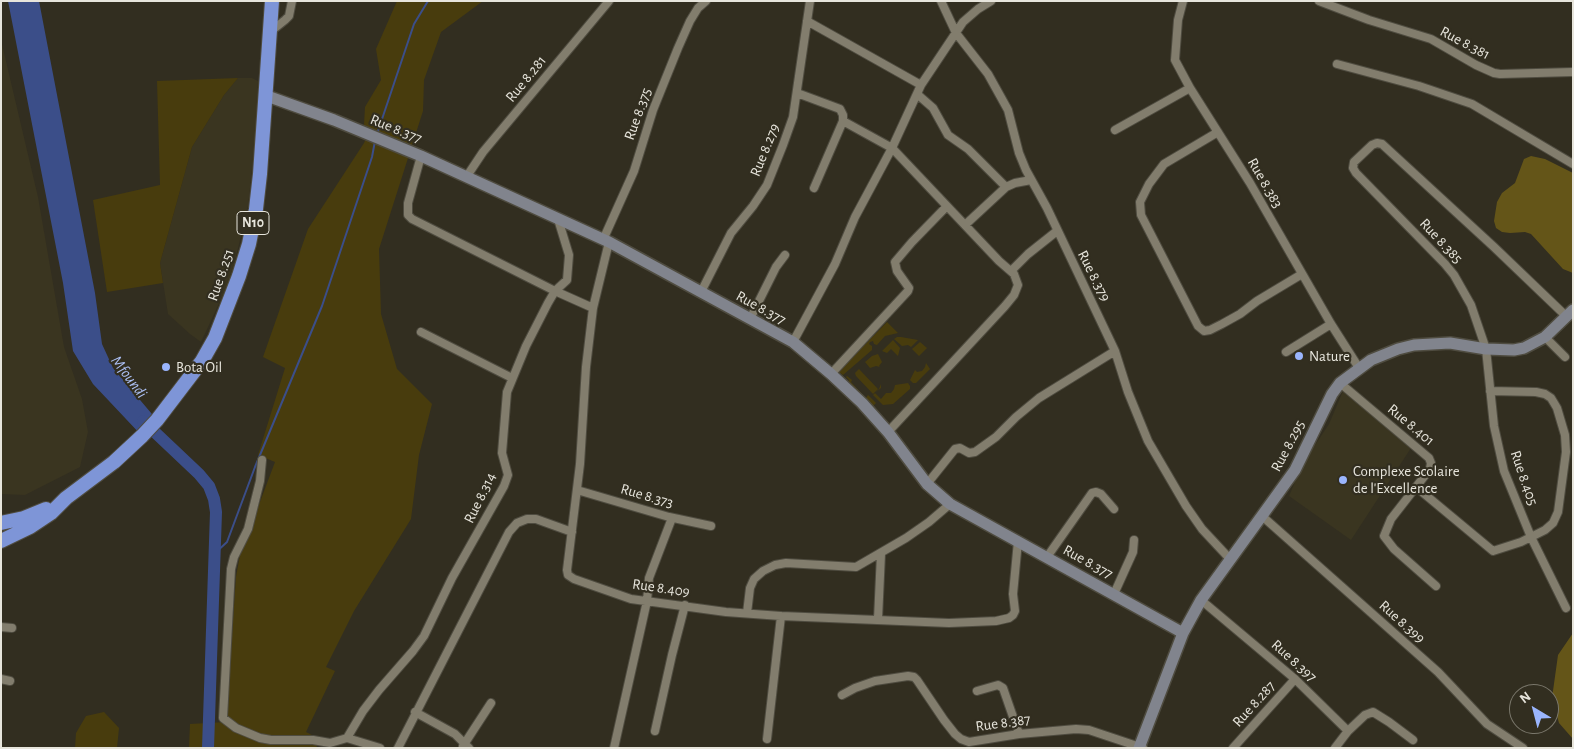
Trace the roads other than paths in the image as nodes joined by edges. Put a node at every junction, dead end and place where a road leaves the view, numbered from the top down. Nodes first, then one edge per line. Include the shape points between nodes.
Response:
1 (272, 1) edge
2 (292, 1) edge
3 (609, 1) edge
4 (706, 1) edge
5 (810, 1) edge
6 (941, 1) edge
7 (991, 1) edge
8 (1183, 1) edge
9 (1319, 1) edge
10 (807, 21) junction
11 (270, 32) junction
12 (956, 33) junction
13 (1337, 64) dead end
14 (1573, 72) edge
15 (921, 85) junction
16 (1190, 88) junction
17 (797, 93) junction
18 (917, 94) junction
19 (267, 96) junction
20 (843, 121) junction
21 (1115, 130) dead end
22 (1218, 132) junction
23 (892, 148) junction
24 (421, 156) junction
25 (1573, 164) edge
26 (467, 176) junction
27 (1031, 180) junction
28 (1006, 187) junction
29 (814, 188) dead end
30 (947, 206) junction
31 (558, 220) junction
32 (965, 225) junction
33 (1057, 231) junction
34 (606, 241) junction
35 (785, 256) dead end
36 (1011, 271) junction
37 (1302, 274) junction
38 (554, 291) junction
39 (701, 292) junction
40 (593, 308) junction
41 (1570, 313) edge
42 (750, 319) junction
43 (1331, 324) junction
44 (421, 332) dead end
45 (1545, 337) junction
46 (793, 342) junction
47 (1486, 349) junction
48 (1115, 351) junction
49 (1286, 352) dead end
50 (1564, 357) dead end
51 (1359, 368) junction
52 (831, 374) junction
53 (512, 378) junction
54 (1340, 383) junction
55 (1490, 391) junction
56 (888, 432) junction
57 (262, 460) dead end
58 (927, 484) junction
59 (1416, 487) junction
60 (577, 490) junction
61 (66, 498) junction
62 (950, 504) junction
63 (1114, 509) dead end
64 (1262, 516) junction
65 (672, 518) junction
66 (1, 523) edge
67 (711, 526) dead end
68 (572, 532) junction
69 (1531, 537) junction
70 (1134, 540) dead end
71 (1018, 541) junction
72 (1, 542) edge
73 (882, 554) junction
74 (1047, 557) junction
75 (1230, 560) junction
76 (1436, 586) dead end
77 (1114, 594) junction
78 (1201, 600) junction
79 (647, 602) junction
80 (685, 605) junction
81 (1566, 608) dead end
82 (747, 613) junction
83 (781, 616) junction
84 (878, 619) junction
85 (1, 627) edge
86 (12, 628) dead end
87 (1183, 633) junction
88 (1, 679) edge
89 (1295, 679) junction
90 (10, 681) dead end
91 (977, 691) dead end
92 (842, 695) dead end
93 (491, 703) dead end
94 (415, 712) junction
95 (655, 731) dead end
96 (1348, 731) junction
97 (1019, 734) junction
98 (347, 738) junction
99 (767, 739) dead end
100 (1413, 740) dead end
101 (465, 746) edge
102 (1140, 747) edge
103 (380, 748) edge
104 (398, 748) edge
105 (614, 748) edge
106 (1233, 748) edge
107 (1335, 748) edge
108 (1523, 748) edge

1 - 11 highway, Rue 8.251 / N10
2 - 11 street via 289,16
3 - 26 street, Rue 8.281 via 483,152
4 - 34 street, Rue 8.375 via 690,21 678,48
5 - 10 street, Rue 8.279
6 - 12 street, Rue 8.379
7 - 12 street via 970,16
8 - 16 street, Rue 8.383 via 1175,60
9 - 14 street, Rue 8.381 via 1431,39 1494,73
10 - 15 street
10 - 17 street, Rue 8.279
11 - 19 highway, Rue 8.251 / N10
12 - 15 street
12 - 27 street, Rue 8.379 via 988,74 1008,110 1019,153
13 - 25 street via 1472,104
15 - 18 street
16 - 21 street
16 - 22 street, Rue 8.383
17 - 20 street via 840,109
17 - 39 street, Rue 8.279 via 793,117 767,185 731,233
18 - 23 street
18 - 28 street via 933,108 948,135 968,149
19 - 24 street, Rue 8.377
19 - 61 highway, Rue 8.251 / N10 via 256,209 249,244 221,323 202,361 157,420 114,462
20 - 23 street
20 - 29 street
22 - 37 street, Rue 8.383
22 - 37 street via 1164,164 1140,202 1141,215 1198,326 1204,331 1222,324
23 - 30 street
23 - 46 street
24 - 26 street, Rue 8.377
24 - 38 street via 408,203 408,215
26 - 31 street, Rue 8.377
27 - 28 street
27 - 33 street, Rue 8.379
28 - 32 street
30 - 32 street
30 - 52 street via 896,262 895,267 908,291
31 - 34 street, Rue 8.377
31 - 38 street, Rue 8.314 via 569,255 567,280
32 - 36 street
33 - 36 street
33 - 48 street, Rue 8.379
34 - 39 street, Rue 8.377
34 - 40 street, Rue 8.409
35 - 42 street via 776,266
36 - 56 street via 1018,285 1014,295
37 - 43 street, Rue 8.383
38 - 40 street
38 - 53 street, Rue 8.314
39 - 42 street, Rue 8.377
40 - 60 street, Rue 8.409
41 - 45 street, Rue 8.295
41 - 47 street, Rue 8.385 via 1382,144 1372,145 1354,162 1353,168 1454,275 1471,305
42 - 46 street, Rue 8.377
43 - 49 street
43 - 51 street, Rue 8.383
44 - 53 street
45 - 47 street, Rue 8.295 via 1524,348
45 - 50 street
46 - 52 street, Rue 8.377
47 - 51 street, Rue 8.295 via 1450,343 1414,345 1385,354
47 - 55 street, Rue 8.405
48 - 58 street via 1039,398 975,452 955,449
48 - 75 street, Rue 8.379 via 1148,441 1186,506
51 - 54 street, Rue 8.295
52 - 56 street, Rue 8.377
53 - 98 street, Rue 8.314 via 504,419 502,453 508,475 504,486 452,578 424,636 363,711
54 - 59 street, Rue 8.401 via 1429,458 1432,463 1430,469
54 - 64 street, Rue 8.295 via 1298,465
55 - 69 street, Rue 8.405 via 1504,471
55 - 69 street via 1545,394 1551,398 1562,422 1566,452 1558,512 1553,523
56 - 58 street, Rue 8.377
57 - 98 street via 248,529 231,569 223,718 236,728 270,740 330,743
58 - 62 street, Rue 8.377
59 - 69 street via 1493,551
59 - 76 street, Rue 8.401 via 1390,519 1384,536
60 - 65 street, Rue 8.373
60 - 68 street, Rue 8.409
61 - 66 highway, Rue 8.251 / N10 via 24,518
61 - 72 highway, Rue 8.251 / N10 via 30,527
62 - 71 street, Rue 8.377
62 - 73 street via 930,522
63 - 74 street via 1101,494 1092,493
64 - 75 street, Rue 8.295
64 - 108 street, Rue 8.399 via 1438,672 1487,724
65 - 67 street, Rue 8.373
65 - 79 street via 649,578
68 - 79 street, Rue 8.409 via 568,575 624,597
68 - 94 street via 536,519 517,523 509,532
69 - 81 street, Rue 8.405
70 - 77 street via 1133,552
71 - 74 street, Rue 8.377
71 - 84 street, Rue 8.409 via 1013,594 1015,611 1009,618 948,622
73 - 82 street via 856,567 775,565 754,579
73 - 84 street
74 - 77 street, Rue 8.377
75 - 78 street, Rue 8.295
77 - 87 street, Rue 8.377
78 - 87 street, Rue 8.295
78 - 89 street, Rue 8.397
79 - 80 street, Rue 8.409
79 - 105 street
80 - 82 street, Rue 8.409
80 - 95 street
82 - 83 street, Rue 8.409
83 - 84 street, Rue 8.409
83 - 99 street
85 - 86 street
87 - 102 street, Rue 8.295
88 - 90 street
89 - 96 street, Rue 8.397
89 - 106 street, Rue 8.287
91 - 97 street via 998,685 1003,688
92 - 97 street, Rue 8.387 via 875,681 914,677 961,739 969,742
93 - 101 street
94 - 101 street via 455,734
94 - 104 street
96 - 100 street via 1373,712
96 - 107 street
97 - 102 street, Rue 8.387 via 1088,730
98 - 103 street

